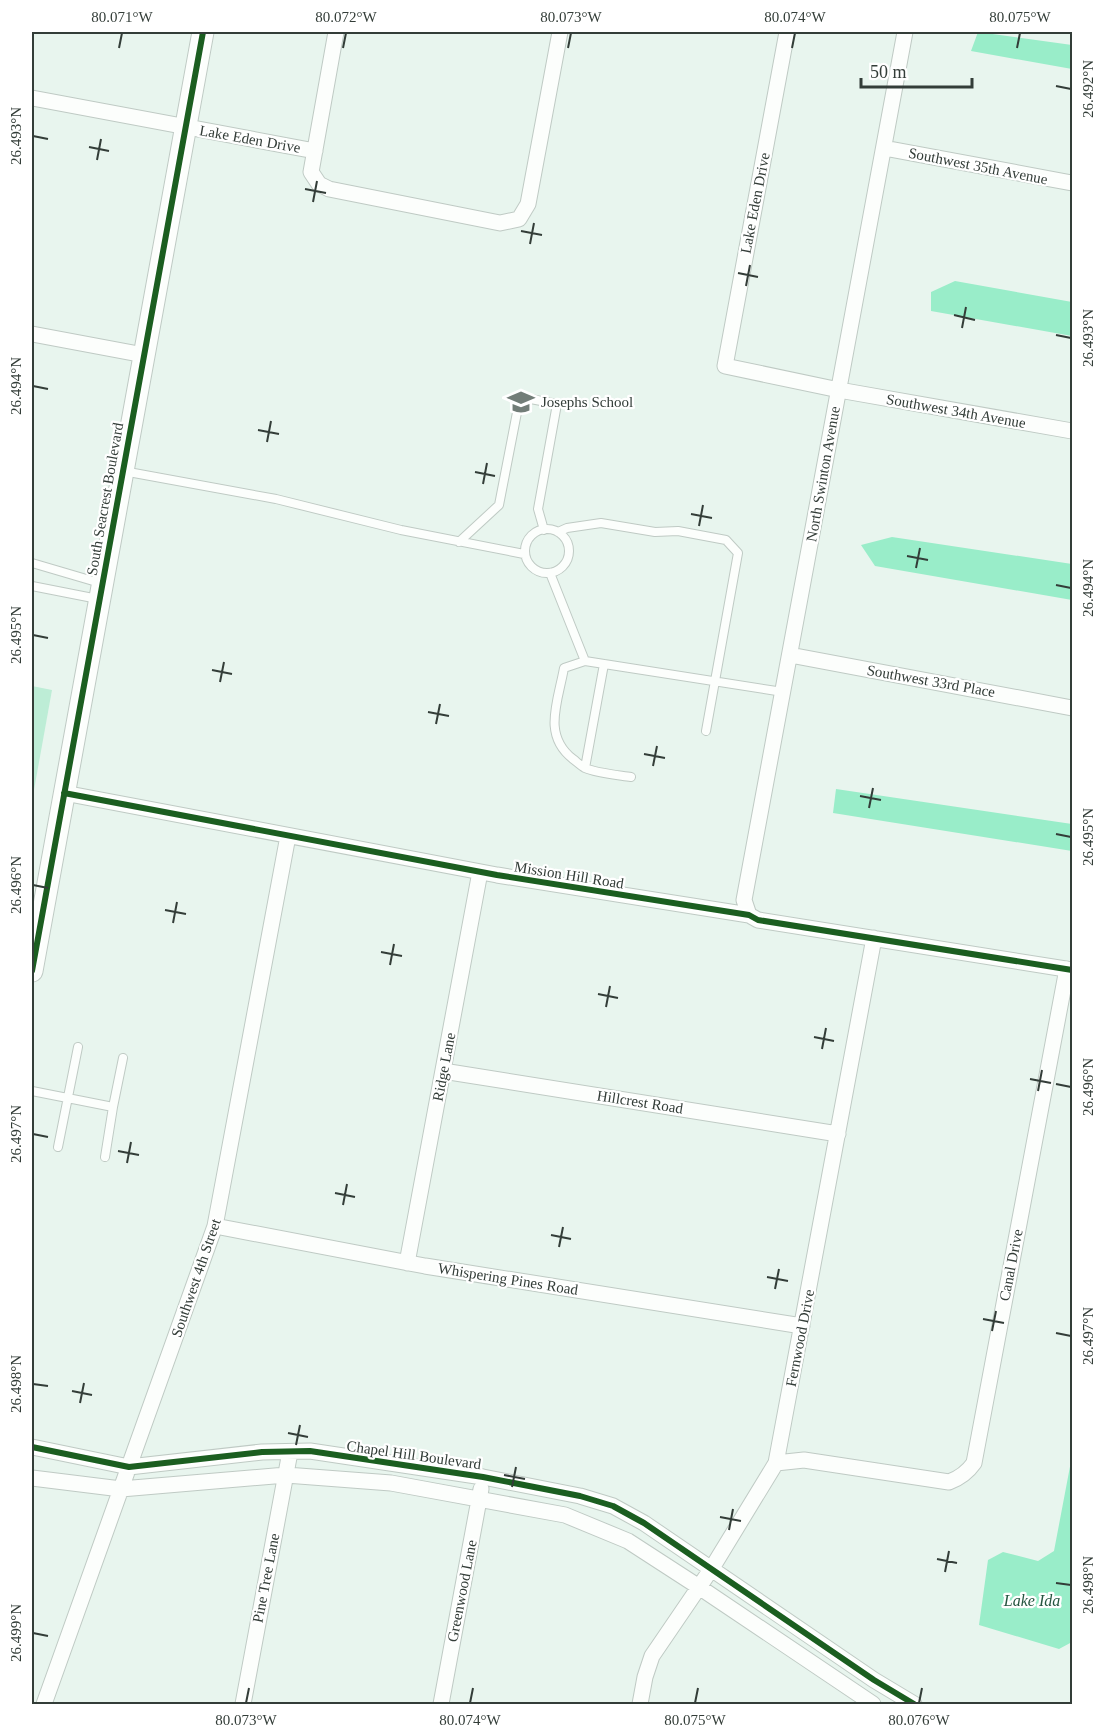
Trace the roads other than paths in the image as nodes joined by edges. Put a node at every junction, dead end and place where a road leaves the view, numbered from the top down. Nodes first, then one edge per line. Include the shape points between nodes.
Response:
1 (203, 32) edge
2 (336, 32) edge
3 (560, 32) edge
4 (787, 32) edge
5 (905, 32) edge
6 (32, 98) edge
7 (185, 127) junction
8 (884, 148) junction
9 (315, 151) junction
10 (1072, 183) edge
11 (32, 334) edge
12 (144, 355) junction
13 (839, 390) junction
14 (1072, 431) edge
15 (122, 471) junction
16 (544, 530) junction
17 (558, 532) junction
18 (459, 542) junction
19 (524, 554) junction
20 (32, 563) edge
21 (550, 573) junction
22 (32, 586) edge
23 (101, 591) junction
24 (790, 655) junction
25 (585, 661) junction
26 (604, 664) junction
27 (715, 682) junction
28 (783, 692) junction
29 (1072, 708) edge
30 (706, 731) dead end
31 (585, 768) junction
32 (631, 777) dead end
33 (64, 793) junction
34 (288, 836) junction
35 (480, 872) junction
36 (749, 915) junction
37 (874, 938) junction
38 (1070, 969) edge
39 (32, 971) edge
40 (78, 1047) dead end
41 (123, 1058) dead end
42 (443, 1071) junction
43 (32, 1091) edge
44 (67, 1098) junction
45 (113, 1107) junction
46 (838, 1134) junction
47 (58, 1147) dead end
48 (105, 1157) dead end
49 (215, 1226) junction
50 (407, 1263) junction
51 (802, 1326) junction
52 (32, 1447) edge
53 (290, 1452) junction
54 (776, 1463) junction
55 (129, 1467) junction
56 (286, 1475) junction
57 (483, 1477) junction
58 (32, 1478) edge
59 (121, 1489) junction
60 (479, 1499) junction
61 (712, 1568) junction
62 (699, 1587) junction
63 (874, 1680) junction
64 (852, 1700) edge
65 (45, 1704) edge
66 (243, 1704) edge
67 (441, 1704) edge
68 (640, 1704) edge
69 (873, 1704) edge
70 (914, 1704) edge

1 - 7 street, South Seacrest Boulevard
2 - 9 street, Lake Eden Drive
3 - 9 street, Lake Eden Drive via 528,204 519,219 500,223 329,189 319,184 311,172
4 - 13 street, Lake Eden Drive via 725,366
5 - 8 street, North Swinton Avenue
6 - 7 street, Lake Eden Drive
7 - 9 street, Lake Eden Drive
7 - 12 street, South Seacrest Boulevard
8 - 10 street, Southwest 35th Avenue
8 - 13 street, North Swinton Avenue
11 - 12 street
12 - 15 street, South Seacrest Boulevard
13 - 14 street, Southwest 34th Avenue
13 - 24 street, North Swinton Avenue
15 - 18 lane via 276,500
15 - 23 street, South Seacrest Boulevard
16 - 17 lane
16 - 18 lane via 538,509 557,404 520,397 499,505
16 - 19 lane via 532,536
17 - 21 lane via 567,542 569,555 563,567
17 - 27 lane via 601,523 726,540 738,553
18 - 19 lane
19 - 21 lane via 537,571
20 - 23 lane
21 - 25 lane
22 - 23 lane
23 - 33 street, South Seacrest Boulevard
24 - 28 street, North Swinton Avenue
24 - 29 street, Southwest 33rd Place
25 - 26 lane
25 - 31 lane via 564,668 554,724 559,745
26 - 27 lane
26 - 31 lane
27 - 28 lane
27 - 30 lane
28 - 36 street, North Swinton Avenue via 744,900
31 - 32 lane
33 - 34 street, Mission Hill Road
33 - 39 street, South Seacrest Boulevard
34 - 35 street, Mission Hill Road
34 - 49 street, Southwest 4th Street
35 - 36 street, Mission Hill Road
35 - 42 street, Ridge Lane
36 - 37 street, Mission Hill Road via 758,920
37 - 38 street, Mission Hill Road
37 - 46 street, Fernwood Drive
38 - 54 street, Canal Drive via 974,1463 959,1478 938,1482 804,1460
40 - 44 lane
41 - 45 lane
42 - 46 street, Hillcrest Road
42 - 50 street, Ridge Lane
43 - 44 lane
44 - 45 lane
44 - 47 lane
45 - 48 lane
46 - 51 street, Fernwood Drive
49 - 50 street, Whispering Pines Road
49 - 55 street, Southwest 4th Street
50 - 51 street, Whispering Pines Road
51 - 54 street, Fernwood Drive
52 - 55 street, Chapel Hill Boulevard
53 - 55 street, Chapel Hill Boulevard
53 - 56 street, Pine Tree Lane
53 - 57 street, Chapel Hill Boulevard
54 - 61 street, Fernwood Drive
55 - 59 street, Southwest 4th Street
56 - 59 street, Chapel Hill Boulevard
56 - 60 street, Chapel Hill Boulevard via 391,1483
56 - 66 street, Pine Tree Lane
57 - 60 street, Greenwood Lane
57 - 61 street, Chapel Hill Boulevard via 613,1506
58 - 59 street, Chapel Hill Boulevard
59 - 65 street, Southwest 4th Street
60 - 62 street, Chapel Hill Boulevard via 566,1515 628,1541
60 - 67 street, Greenwood Lane
61 - 62 street, Fernwood Drive
61 - 63 street, Chapel Hill Boulevard
62 - 64 street, Chapel Hill Boulevard
62 - 68 street, Fernwood Drive via 652,1656
63 - 64 street
63 - 70 street, Chapel Hill Boulevard
64 - 69 street, Chapel Hill Boulevard

